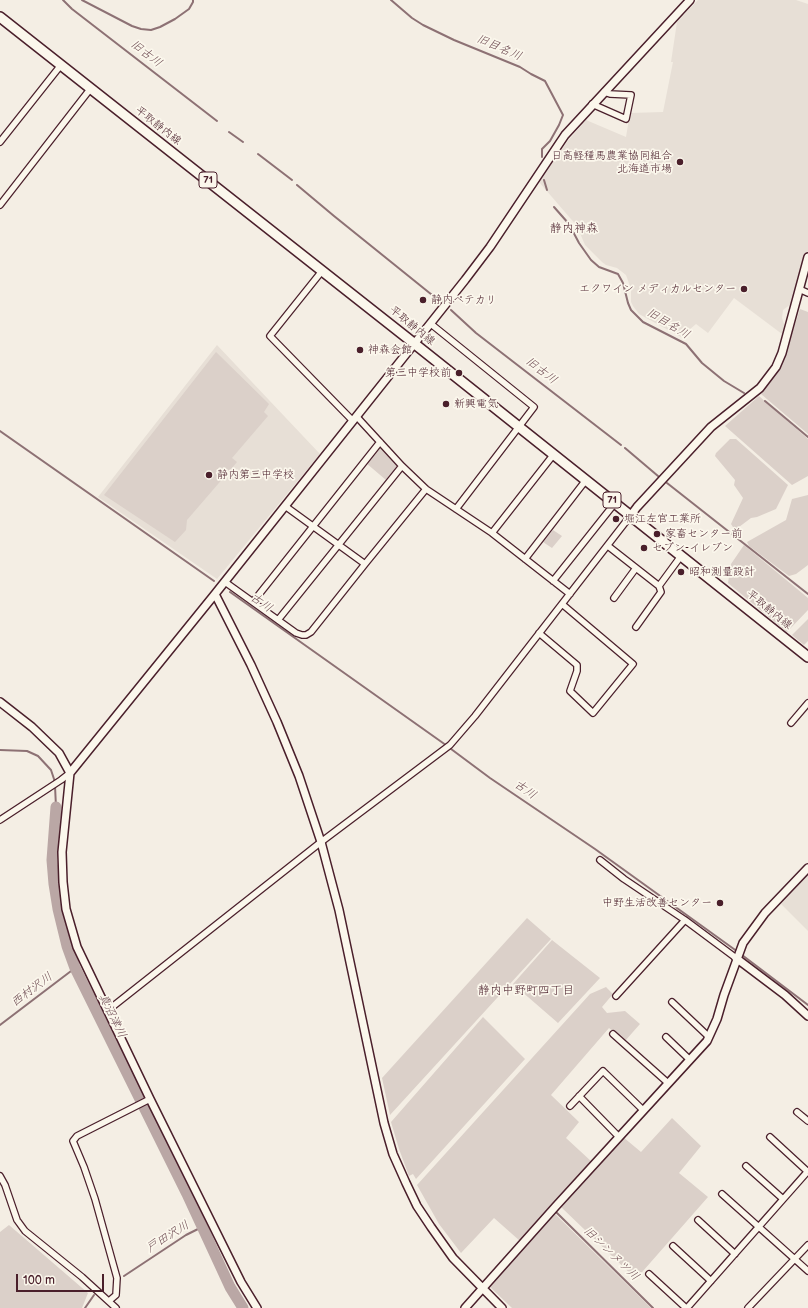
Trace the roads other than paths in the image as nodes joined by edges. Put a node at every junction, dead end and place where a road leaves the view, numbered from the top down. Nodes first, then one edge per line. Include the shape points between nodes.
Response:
1 (690, 0) edge
2 (0, 18) edge
3 (61, 65) junction
4 (91, 88) junction
5 (604, 92) junction
6 (592, 104) junction
7 (0, 142) edge
8 (0, 204) edge
9 (808, 257) edge
10 (322, 270) junction
11 (799, 289) junction
12 (808, 293) edge
13 (431, 324) junction
14 (415, 344) junction
15 (355, 419) junction
16 (519, 427) junction
17 (380, 442) junction
18 (554, 454) junction
19 (402, 466) junction
20 (586, 480) junction
21 (426, 489) junction
22 (615, 503) junction
23 (286, 506) junction
24 (456, 509) junction
25 (631, 515) junction
26 (313, 526) junction
27 (492, 533) junction
28 (339, 545) junction
29 (608, 546) junction
30 (681, 556) junction
31 (525, 559) junction
32 (365, 564) junction
33 (636, 568) junction
34 (553, 581) junction
35 (225, 582) junction
36 (659, 586) junction
37 (215, 594) junction
38 (570, 594) junction
39 (614, 598) dead end
40 (253, 602) junction
41 (562, 604) junction
42 (278, 620) junction
43 (636, 626) dead end
44 (538, 633) junction
45 (808, 657) edge
46 (0, 702) edge
47 (808, 703) edge
48 (791, 723) dead end
49 (70, 773) junction
50 (0, 820) edge
51 (321, 842) junction
52 (600, 860) dead end
53 (808, 868) edge
54 (685, 920) junction
55 (736, 958) junction
56 (616, 996) dead end
57 (672, 1002) dead end
58 (107, 1011) junction
59 (808, 1016) edge
60 (613, 1034) dead end
61 (666, 1037) dead end
62 (709, 1037) junction
63 (689, 1059) junction
64 (668, 1083) junction
65 (579, 1096) junction
66 (148, 1100) junction
67 (570, 1106) dead end
68 (643, 1110) junction
69 (797, 1112) dead end
70 (808, 1121) edge
71 (619, 1137) junction
72 (770, 1137) dead end
73 (746, 1166) dead end
74 (808, 1171) edge
75 (0, 1176) edge
76 (722, 1194) dead end
77 (783, 1199) junction
78 (698, 1220) dead end
79 (759, 1228) junction
80 (808, 1245) edge
81 (673, 1246) dead end
82 (735, 1254) junction
83 (795, 1259) junction
84 (808, 1271) edge
85 (649, 1274) dead end
86 (712, 1281) junction
87 (482, 1288) junction
88 (109, 1301) junction
89 (116, 1308) edge
90 (257, 1308) edge
91 (465, 1308) edge
92 (502, 1308) edge
93 (687, 1308) edge
94 (748, 1308) edge

1 - 5 street
2 - 3 main road, 平取静内線 / 71
3 - 4 main road, 平取静内線 / 71
3 - 7 street
4 - 8 street
4 - 10 main road, 平取静内線 / 71
5 - 6 street
5 - 6 street via 631,95 626,119
6 - 13 street via 564,135 490,247
9 - 11 street
10 - 14 main road, 平取静内線 / 71
10 - 15 street via 270,336
11 - 12 street
11 - 25 street via 782,353 768,379 711,427
13 - 14 street
13 - 16 street via 534,407
14 - 15 street
14 - 16 main road, 平取静内線 / 71
15 - 17 street
15 - 23 street
16 - 18 main road, 平取静内線 / 71
16 - 24 street
17 - 19 street
17 - 26 street
18 - 20 main road, 平取静内線 / 71
18 - 27 street
19 - 21 street
19 - 28 street
20 - 22 main road, 平取静内線 / 71
20 - 31 street
21 - 24 street
21 - 32 street
22 - 25 main road, 平取静内線 / 71
22 - 34 street
23 - 26 street
23 - 35 street
24 - 27 street
25 - 29 street
25 - 30 main road, 平取静内線 / 71
26 - 28 street
26 - 40 street
27 - 31 street
28 - 32 street
28 - 42 street
29 - 33 street
29 - 38 street
30 - 36 street
30 - 45 main road, 平取静内線 / 71
31 - 34 street
32 - 42 street via 311,632 306,635 296,633
33 - 36 street
33 - 39 street
34 - 38 street
35 - 37 street
35 - 40 street
36 - 43 street via 660,592
37 - 49 street
37 - 51 street via 277,722 299,776
38 - 41 street
40 - 42 street
41 - 44 street
41 - 44 street via 634,664 593,713 570,690 577,665
44 - 51 street via 448,747
46 - 49 street via 32,727 59,753
47 - 48 street
49 - 50 street
49 - 58 street via 62,852 66,909 77,947
51 - 58 street
51 - 87 street via 339,910 384,1123 393,1154 408,1189 430,1227 453,1258
52 - 54 street
53 - 55 street via 765,913 749,934
54 - 55 street
54 - 56 street
55 - 59 street via 786,995
55 - 62 street
57 - 62 street
58 - 66 street
60 - 64 street
61 - 63 street
62 - 63 street
63 - 64 street
64 - 68 street
65 - 67 street
65 - 68 street via 602,1071
65 - 71 street
66 - 88 street via 77,1136 73,1141 95,1199 117,1278 116,1295
66 - 90 street via 241,1282
68 - 71 street
69 - 70 street
71 - 87 street
72 - 74 street
73 - 77 street
74 - 77 street
75 - 88 street via 17,1220 25,1231
76 - 79 street
77 - 79 street
78 - 82 street
79 - 82 street
79 - 83 street
80 - 83 street
81 - 86 street
82 - 86 street
83 - 84 street
83 - 94 street
85 - 93 street
86 - 93 street
87 - 91 street
87 - 92 street
88 - 89 street

